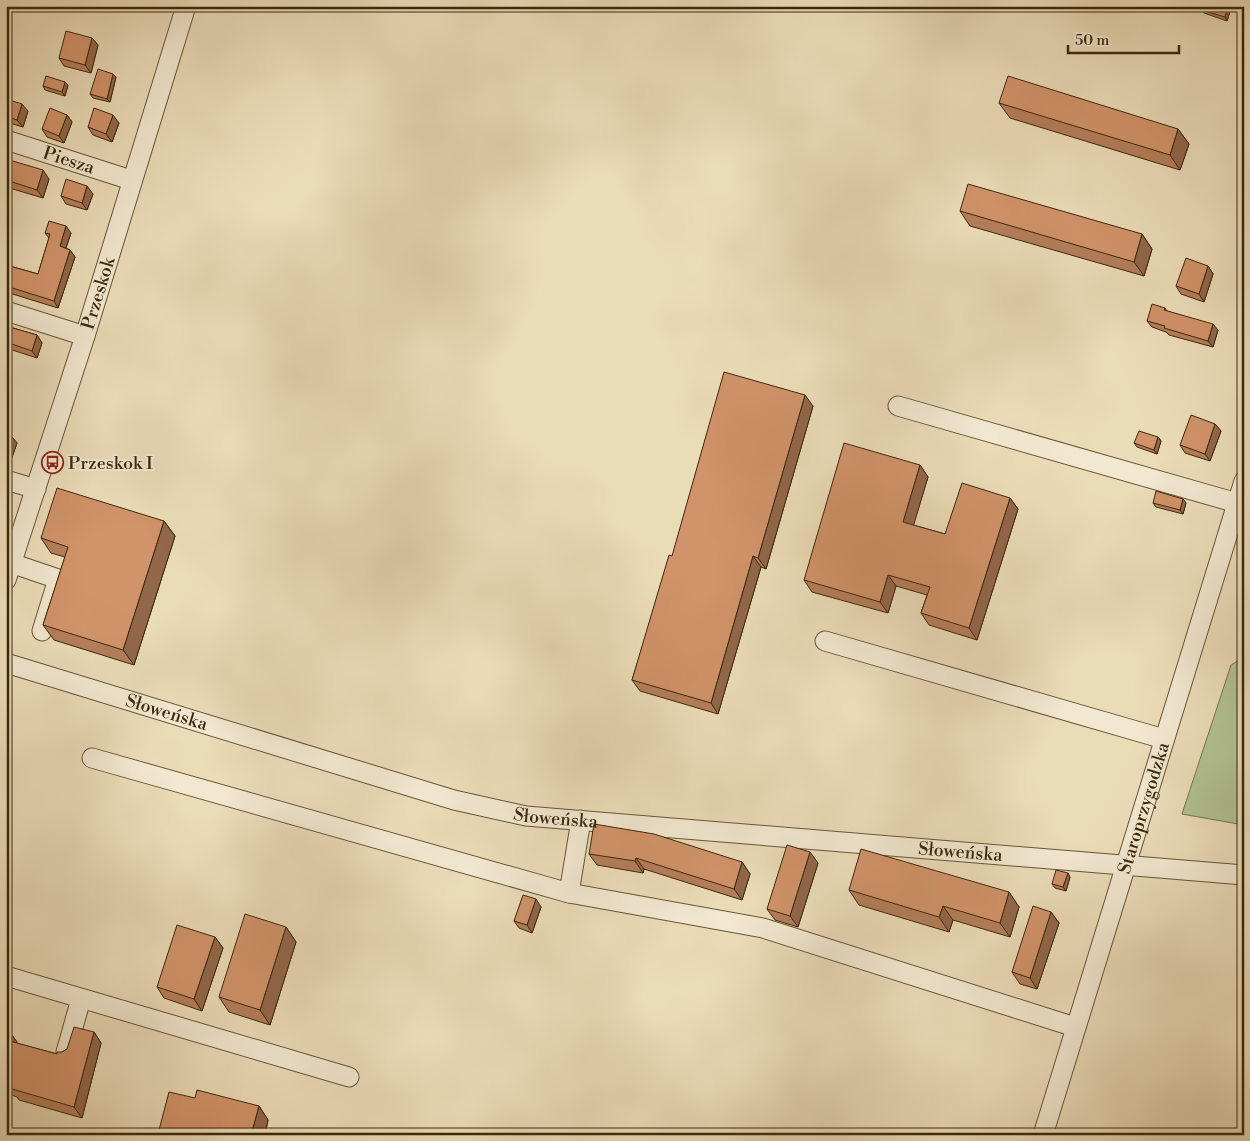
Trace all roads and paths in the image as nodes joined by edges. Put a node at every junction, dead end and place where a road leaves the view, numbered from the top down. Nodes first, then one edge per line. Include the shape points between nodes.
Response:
1 (186, 6) edge
2 (6, 140) edge
3 (131, 180) junction
4 (6, 311) edge
5 (85, 336) junction
6 (898, 406) dead end
7 (6, 480) edge
8 (1244, 481) edge
9 (36, 489) junction
10 (1237, 503) junction
11 (9, 571) edge
12 (42, 632) edge
13 (825, 641) dead end
14 (6, 663) edge
15 (1164, 739) junction
16 (92, 758) dead end
17 (581, 820) junction
18 (1126, 864) junction
19 (1244, 875) edge
20 (569, 893) junction
21 (6, 976) edge
22 (81, 999) junction
23 (1075, 1028) junction
24 (66, 1052) edge
25 (349, 1077) dead end
26 (1042, 1135) edge

1 - 3 street, Przeskok
2 - 3 street, Piesza
3 - 5 street, Przeskok
4 - 5 street
5 - 9 street, Przeskok
6 - 10 street
7 - 9 street
8 - 10 street, Staroprzygodzka
9 - 11 street, Przeskok
10 - 15 street, Staroprzygodzka
11 - 12 street via 58,579
13 - 15 street
14 - 17 street, Słoweńska via 454,800 526,816
15 - 18 street, Staroprzygodzka
16 - 20 street
17 - 18 street, Słoweńska
17 - 20 street
18 - 19 street, Słoweńska
18 - 23 street, Staroprzygodzka
20 - 23 street via 763,928
21 - 22 street
22 - 24 street
22 - 25 street
23 - 26 street, Staroprzygodzka

